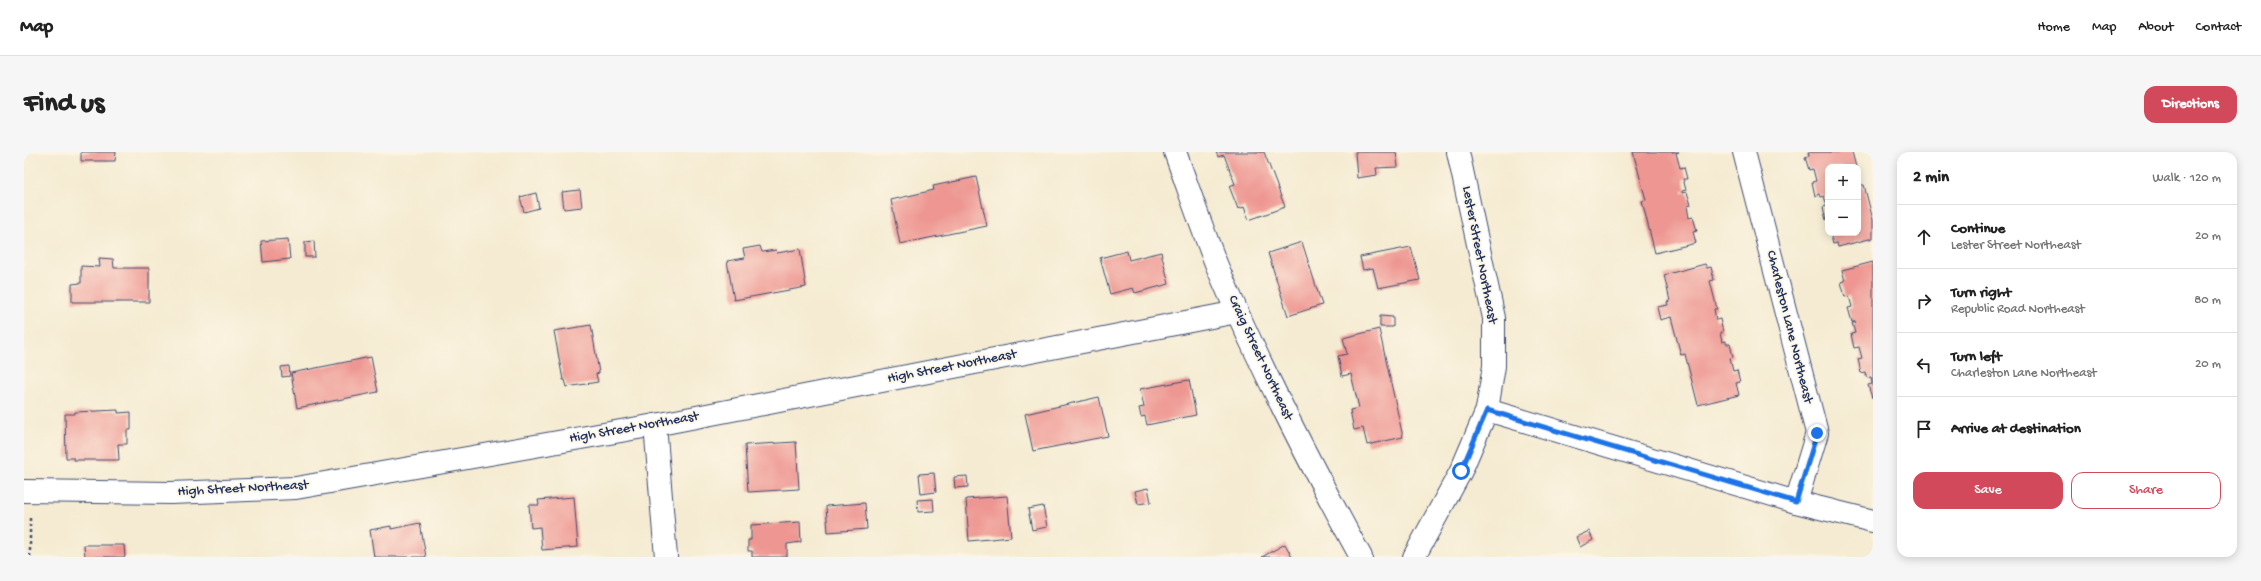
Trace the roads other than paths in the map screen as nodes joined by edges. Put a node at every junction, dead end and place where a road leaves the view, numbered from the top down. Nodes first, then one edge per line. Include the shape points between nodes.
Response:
1 (1175, 152) edge
2 (1458, 152) edge
3 (1744, 152) edge
4 (1237, 312) junction
5 (1487, 410) junction
6 (655, 425) junction
7 (24, 491) edge
8 (1796, 502) junction
9 (1873, 521) edge
10 (666, 557) edge
11 (1361, 557) edge
12 (1414, 557) edge

1 - 4 street, Craig Street Northeast via 1216,264
2 - 5 street, Lester Street Northeast via 1494,318 1494,366
3 - 8 street, Charleston Lane Northeast via 1817,433
4 - 6 street, High Street Northeast
4 - 11 street, Craig Street Northeast via 1319,480
5 - 8 street
5 - 12 street, Lester Street Northeast via 1461,471
6 - 7 street, High Street Northeast via 296,488 171,493
6 - 10 street
8 - 9 street

